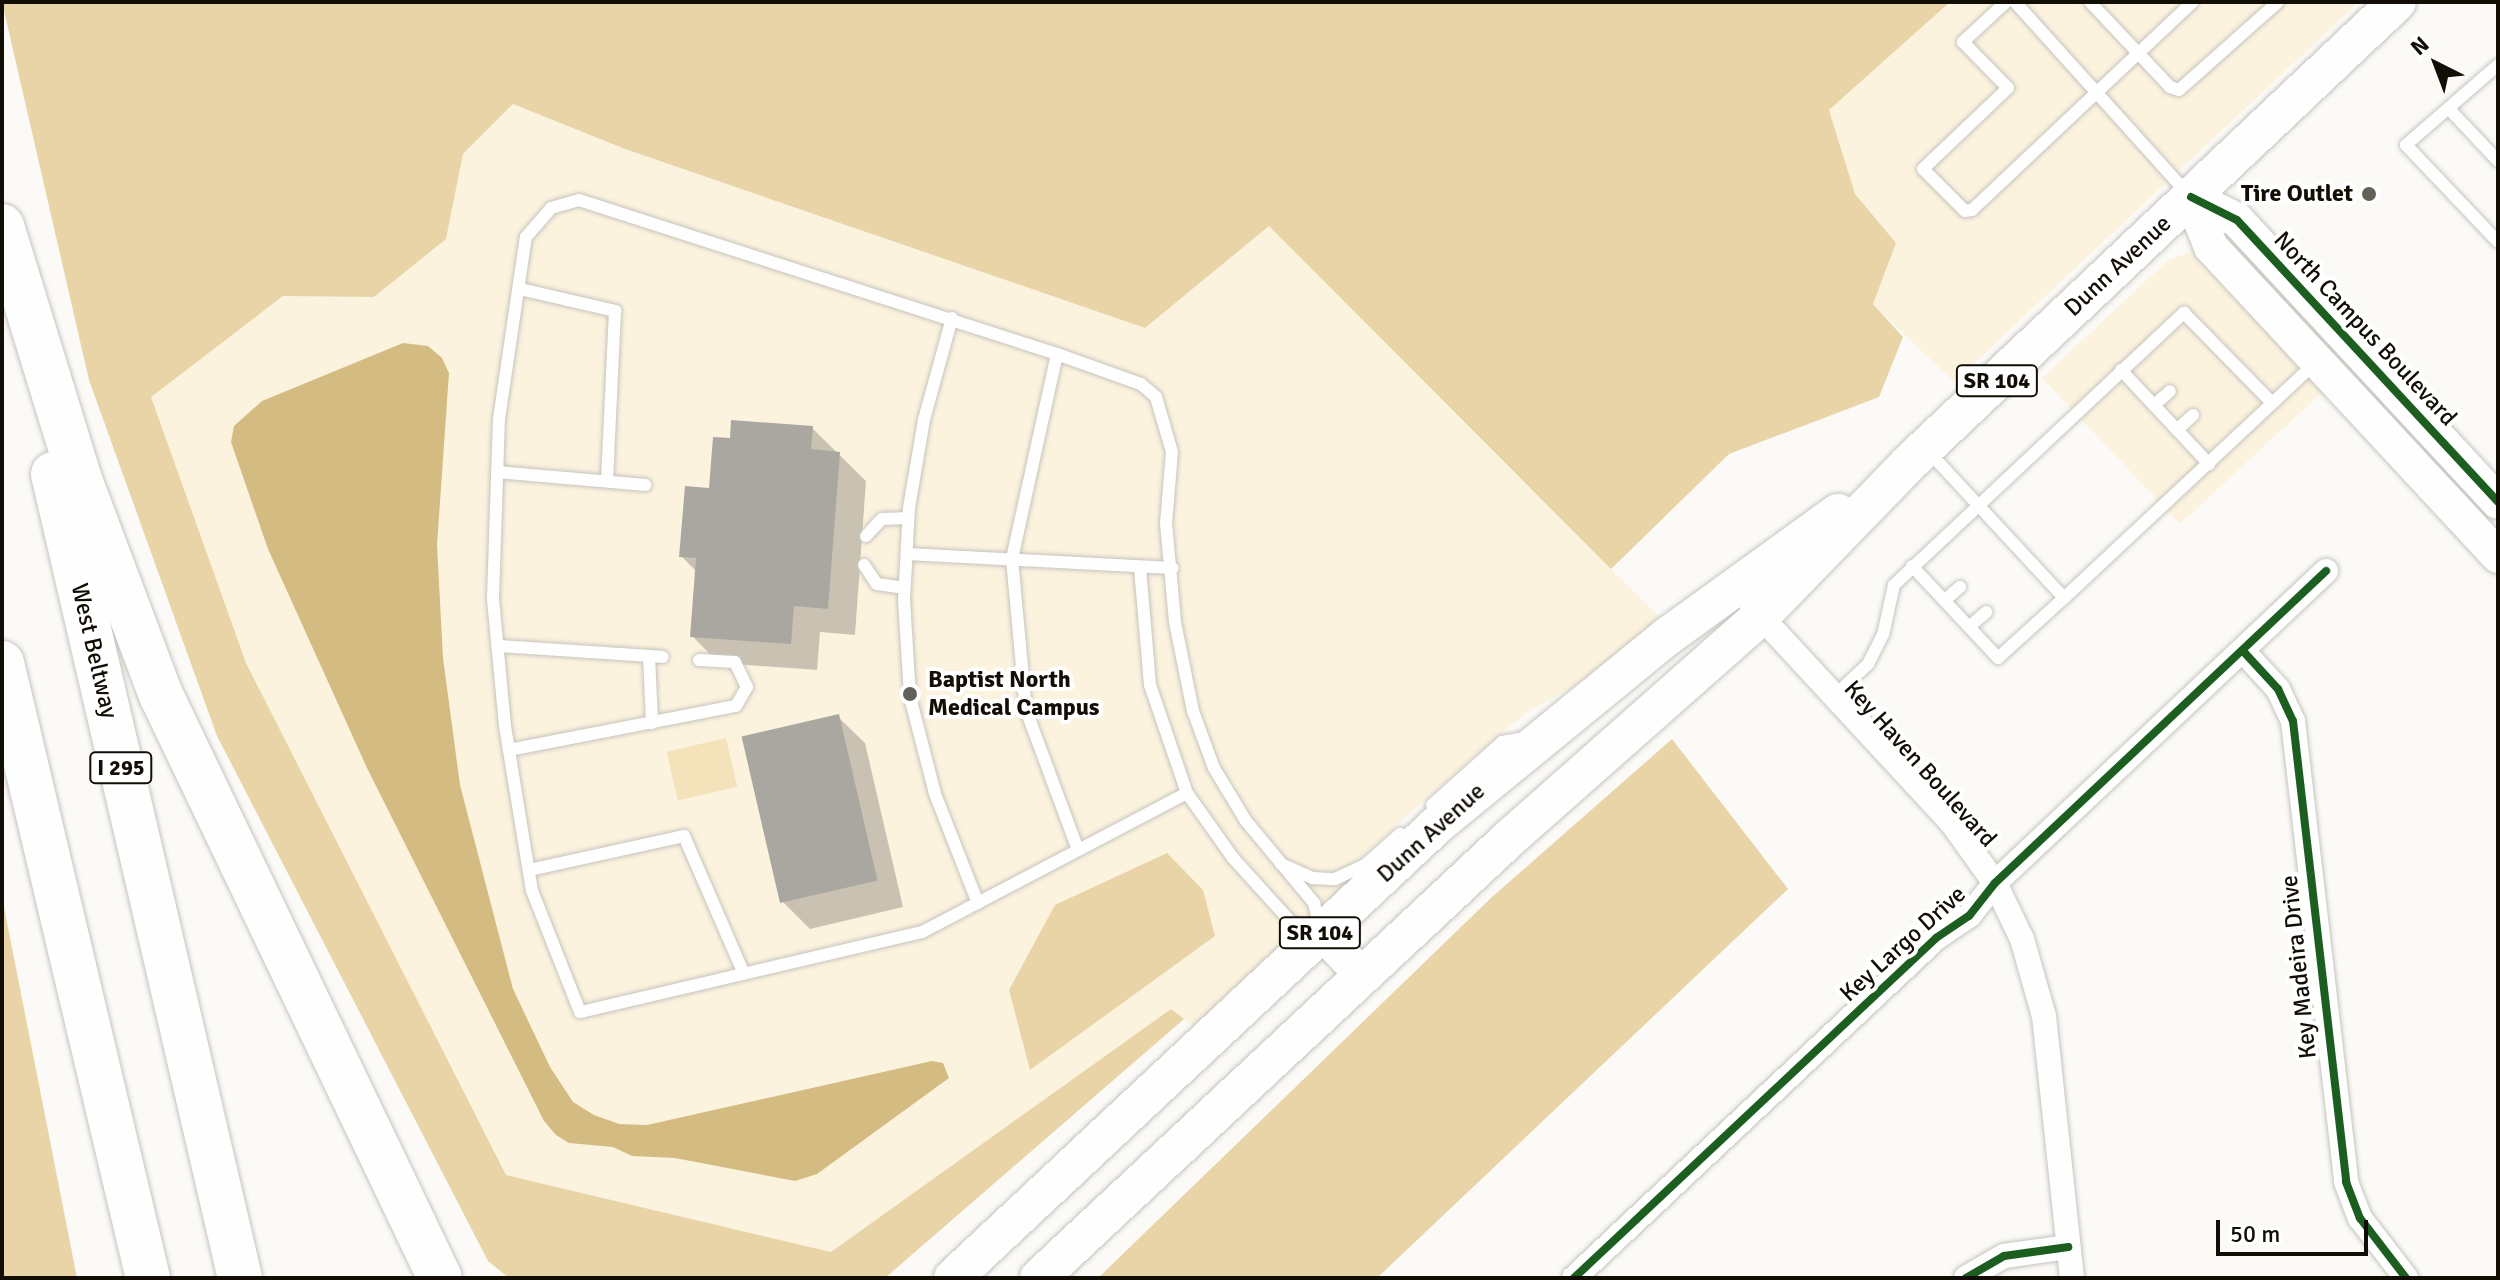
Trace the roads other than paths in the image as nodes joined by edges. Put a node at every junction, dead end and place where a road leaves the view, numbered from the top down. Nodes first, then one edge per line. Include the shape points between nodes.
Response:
1 (2006, 2) edge
2 (2015, 2) edge
3 (2090, 2) edge
4 (2193, 2) edge
5 (2278, 2) edge
6 (2397, 2) edge
7 (2139, 53) junction
8 (2498, 65) edge
9 (2097, 91) junction
10 (2450, 110) junction
11 (2498, 161) edge
12 (2191, 197) junction
13 (2, 226) edge
14 (2498, 242) edge
15 (2, 257) edge
16 (520, 289) junction
17 (952, 318) junction
18 (1057, 354) junction
19 (2317, 362) junction
20 (2121, 370) junction
21 (2241, 372) junction
22 (2230, 382) dead end
23 (2170, 391) dead end
24 (2272, 403) junction
25 (2154, 405) junction
26 (2193, 415) dead end
27 (2177, 430) junction
28 (1918, 456) junction
29 (2209, 464) junction
30 (497, 472) junction
31 (607, 481) junction
32 (645, 485) dead end
33 (2498, 502) edge
34 (1978, 505) junction
35 (908, 518) junction
36 (866, 536) dead end
37 (2011, 541) junction
38 (1999, 551) dead end
39 (907, 554) junction
40 (2498, 556) edge
41 (1012, 559) junction
42 (864, 565) dead end
43 (1912, 566) junction
44 (2034, 566) junction
45 (1140, 568) junction
46 (1173, 568) junction
47 (2326, 571) dead end
48 (2023, 578) dead end
49 (1735, 584) junction
50 (1960, 587) dead end
51 (904, 588) junction
52 (2064, 598) junction
53 (1945, 600) junction
54 (1986, 612) dead end
55 (1760, 617) junction
56 (1969, 627) junction
57 (498, 646) junction
58 (2243, 651) junction
59 (649, 656) junction
60 (663, 657) dead end
61 (699, 660) dead end
62 (2, 663) edge
63 (1834, 696) junction
64 (652, 723) junction
65 (1544, 734) junction
66 (509, 750) junction
67 (1187, 793) junction
68 (1421, 815) dead end
69 (1410, 825) dead end
70 (1078, 850) junction
71 (1277, 862) junction
72 (529, 870) junction
73 (1995, 883) junction
74 (978, 903) junction
75 (1321, 932) junction
76 (744, 974) junction
77 (1362, 975) junction
78 (415, 1219) junction
79 (2068, 1247) junction
80 (148, 1278) edge
81 (240, 1278) edge
82 (440, 1278) edge
83 (455, 1278) edge
84 (953, 1278) edge
85 (1039, 1278) edge
86 (1574, 1278) edge
87 (1966, 1278) edge
88 (2072, 1278) edge
89 (2406, 1278) edge

1 - 9 lane via 1963,42 2008,88 1923,169 1959,208 1972,210
2 - 9 lane
3 - 7 lane
4 - 7 lane
5 - 7 lane via 2179,90
6 - 12 main road, Dunn Avenue / SR 104
7 - 9 lane
8 - 10 lane
9 - 12 lane
10 - 11 lane
10 - 14 lane via 2437,115 2406,145
12 - 19 street via 2211,247
12 - 28 main road, Dunn Avenue / SR 104
12 - 33 street, North Campus Boulevard via 2237,220
13 - 78 highway via 79,477 161,695
15 - 81 highway, West Beltway / I 295
16 - 17 lane via 526,237 551,208 579,200
16 - 30 lane via 499,419
16 - 31 lane via 615,311
17 - 18 lane
17 - 35 lane via 924,420
18 - 41 lane
18 - 46 lane via 1141,384 1156,397 1166,418 1172,467 1166,523
19 - 24 lane
19 - 40 street
20 - 21 lane via 2184,313 2212,351
20 - 25 lane
20 - 34 lane
21 - 22 lane
21 - 24 lane
23 - 25 lane
24 - 29 lane
25 - 27 lane
26 - 27 lane
27 - 29 lane
28 - 34 lane
28 - 49 main road, Dunn Avenue / SR 104
28 - 55 main road, Dunn Avenue / SR 104
29 - 52 lane
30 - 31 lane
30 - 57 lane via 493,598
31 - 32 lane
34 - 37 lane
34 - 43 lane
35 - 36 lane via 882,519
35 - 39 lane
37 - 38 lane
37 - 44 lane
39 - 41 lane
39 - 51 lane
41 - 45 lane
41 - 70 lane via 1026,710
42 - 51 lane via 877,584
43 - 53 lane
43 - 63 lane via 1887,599 1883,635 1868,664
44 - 48 lane
44 - 52 lane
45 - 46 lane
45 - 67 lane via 1150,685
46 - 71 lane via 1175,622 1193,711 1214,768
47 - 58 street, Key Largo Drive
49 - 55 street, Key Haven Boulevard
49 - 65 main road, Dunn Avenue / SR 104
50 - 53 lane
51 - 74 lane via 910,697 935,794
52 - 56 lane via 1998,658
53 - 56 lane
54 - 56 lane
55 - 63 street, Key Haven Boulevard
55 - 77 main road, Dunn Avenue / SR 104
57 - 59 lane
57 - 66 lane
58 - 73 street, Key Largo Drive
58 - 89 street, Key Madeira Drive via 2278,689 2293,721 2346,1182 2360,1218
59 - 60 lane
59 - 64 lane
61 - 64 lane via 735,662 747,687 736,706
62 - 80 highway
63 - 73 street, Key Haven Boulevard via 1952,823
64 - 66 lane
65 - 68 lane via 1502,742
65 - 75 main road, Dunn Avenue / SR 104
66 - 72 lane
67 - 70 lane
67 - 75 lane via 1233,858 1292,923
69 - 71 lane via 1365,865 1335,879 1313,878
70 - 74 lane
71 - 75 lane via 1314,903
72 - 76 lane via 684,836
72 - 76 lane via 580,1012
73 - 79 street, Key Haven Boulevard via 2022,939 2044,1016
73 - 86 street, Key Largo Drive via 1969,916 1936,938
74 - 76 lane via 922,932
75 - 77 street
75 - 84 main road, Dunn Avenue / SR 104
77 - 85 main road, Dunn Avenue / SR 104
78 - 82 highway
78 - 83 highway
79 - 87 street via 2004,1256
79 - 88 street, Key Haven Boulevard

